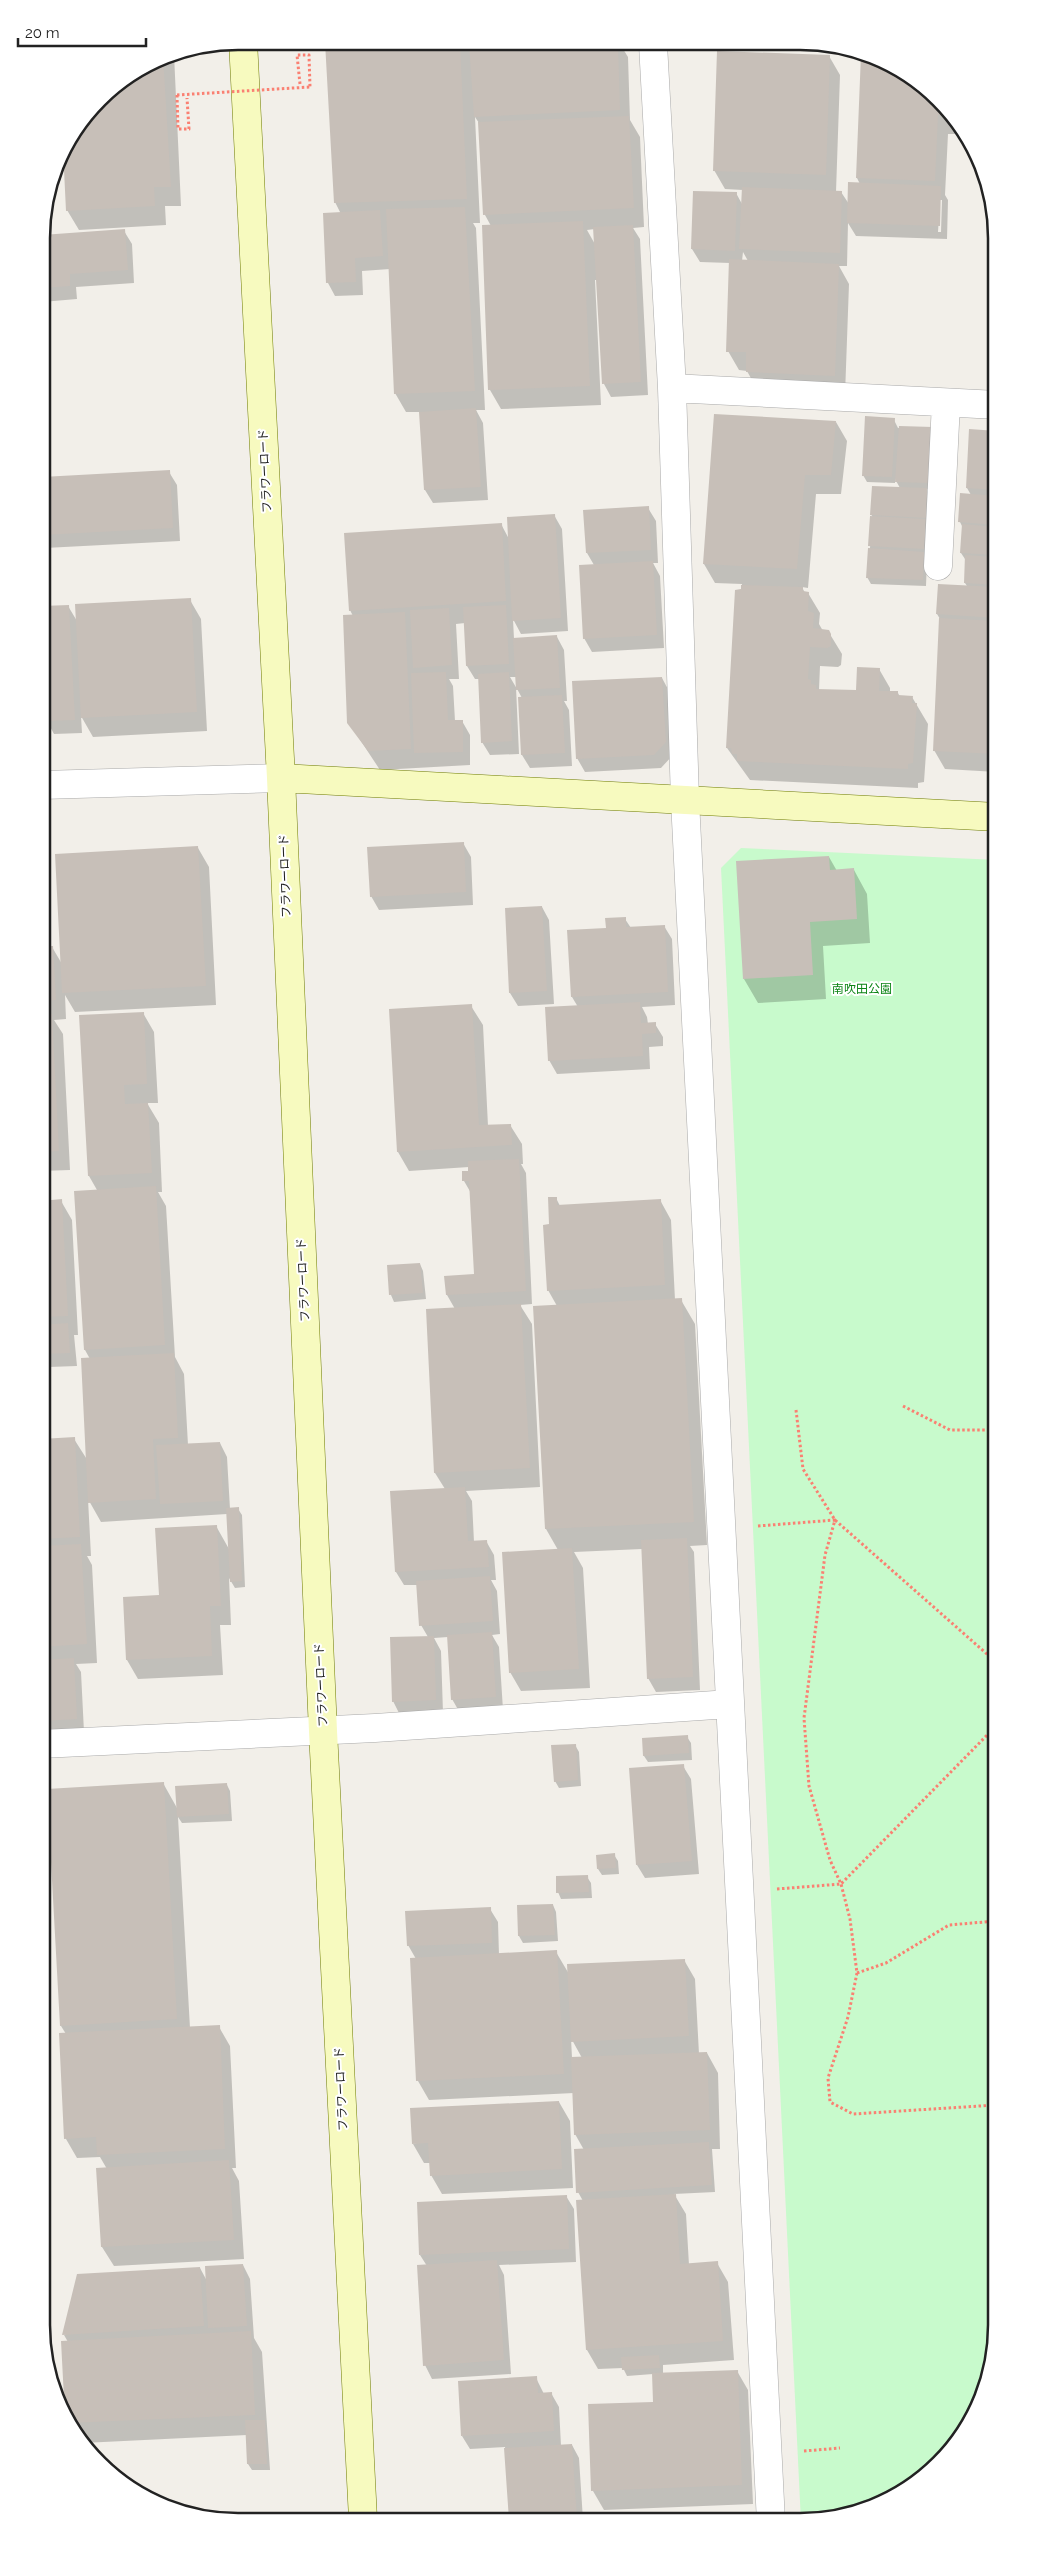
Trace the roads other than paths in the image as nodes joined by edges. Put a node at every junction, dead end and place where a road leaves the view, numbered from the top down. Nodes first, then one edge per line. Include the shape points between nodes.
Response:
1 (243, 50) edge
2 (653, 50) edge
3 (672, 388) junction
4 (946, 403) junction
5 (988, 405) edge
6 (938, 566) dead end
7 (281, 778) junction
8 (50, 785) edge
9 (685, 800) junction
10 (988, 817) edge
11 (730, 1704) junction
12 (323, 1731) junction
13 (50, 1744) edge
14 (364, 2513) edge
15 (771, 2513) edge

1 - 7 street, フラワーロード
2 - 3 street
3 - 4 street
3 - 9 street
4 - 5 street
4 - 6 street
7 - 8 street
7 - 9 street
7 - 12 street, フラワーロード
9 - 10 street
9 - 11 street
11 - 12 street
11 - 15 street
12 - 13 street
12 - 14 street, フラワーロード

